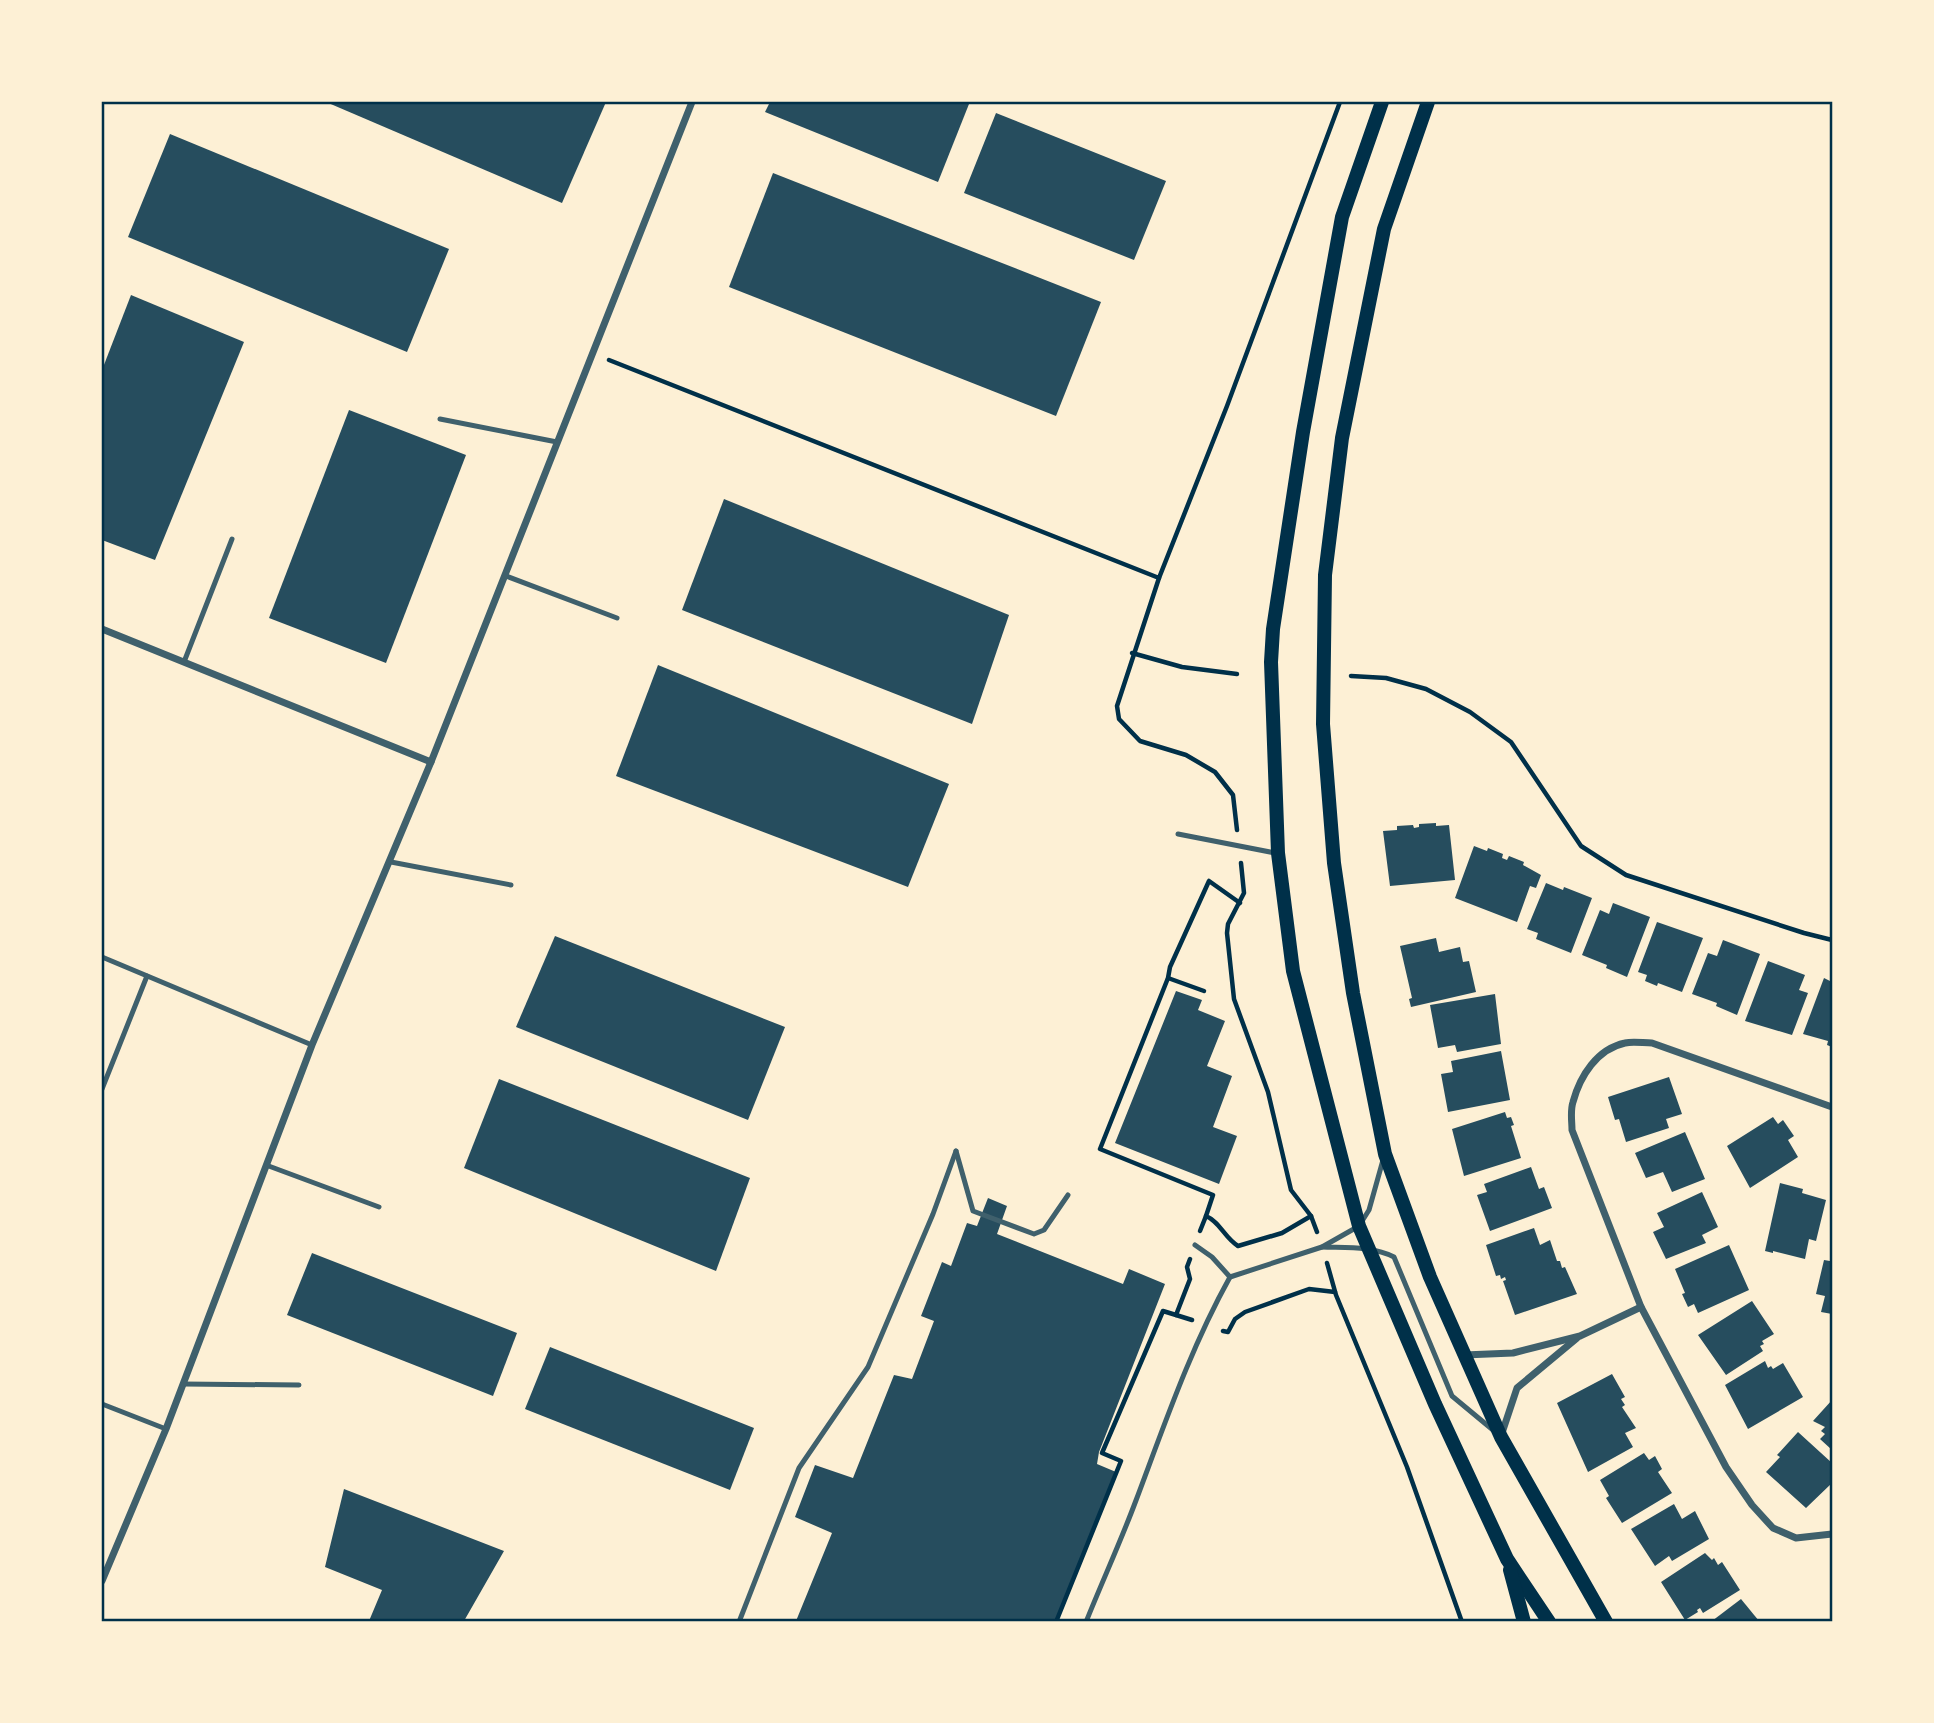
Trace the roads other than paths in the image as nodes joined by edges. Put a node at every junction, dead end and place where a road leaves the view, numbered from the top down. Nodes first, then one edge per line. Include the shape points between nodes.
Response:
1 (692, 102) edge
2 (1382, 102) edge
3 (1428, 102) edge
4 (440, 419) dead end
5 (557, 442) junction
6 (232, 539) dead end
7 (506, 576) junction
8 (617, 618) dead end
9 (102, 629) edge
10 (184, 662) junction
11 (431, 762) junction
12 (1178, 834) dead end
13 (1278, 853) junction
14 (391, 862) junction
15 (510, 885) dead end
16 (102, 957) edge
17 (147, 976) junction
18 (313, 1045) junction
19 (102, 1089) edge
20 (1832, 1107) edge
21 (1385, 1154) junction
22 (266, 1165) junction
23 (1068, 1195) dead end
24 (379, 1208) dead end
25 (1359, 1226) junction
26 (1195, 1245) dead end
27 (1322, 1247) junction
28 (1369, 1250) junction
29 (1230, 1277) junction
30 (1641, 1307) junction
31 (1580, 1336) junction
32 (1463, 1355) junction
33 (183, 1384) junction
34 (299, 1385) dead end
35 (102, 1404) edge
36 (166, 1429) junction
37 (1501, 1437) junction
38 (1832, 1534) edge
39 (1507, 1559) junction
40 (102, 1581) edge
41 (739, 1622) edge
42 (1086, 1622) edge
43 (1524, 1622) edge
44 (1549, 1622) edge
45 (1606, 1622) edge

1 - 5 street
2 - 13 main road via 1342,217 1273,629
3 - 21 main road via 1384,229 1342,438 1325,575 1323,724 1334,863 1353,993
4 - 5 lane
5 - 7 street
6 - 10 lane
7 - 8 lane
7 - 11 street
9 - 10 street
10 - 11 street
11 - 14 street
12 - 13 lane
13 - 25 main road via 1293,971
14 - 15 lane
14 - 18 street
16 - 17 lane
17 - 18 lane
17 - 19 lane
18 - 22 street
20 - 30 street via 1652,1043 1626,1042 1594,1060 1572,1104 1572,1130
21 - 25 lane via 1369,1210
21 - 32 main road
22 - 24 lane
22 - 33 street
23 - 41 lane via 1044,1230 1034,1234 973,1211 957,1151 869,1367 799,1468
25 - 27 lane
25 - 28 main road
26 - 29 lane
27 - 28 lane
27 - 29 lane
28 - 37 lane via 1394,1256 1452,1396
28 - 39 main road
29 - 42 lane via 1162,1425
30 - 31 street
30 - 38 street via 1726,1467 1752,1505 1773,1528 1796,1538
31 - 32 street via 1513,1353
31 - 37 street via 1517,1388
32 - 37 main road
33 - 34 lane
33 - 36 street
35 - 36 lane
36 - 40 street
37 - 45 main road
39 - 43 main road
39 - 44 main road

